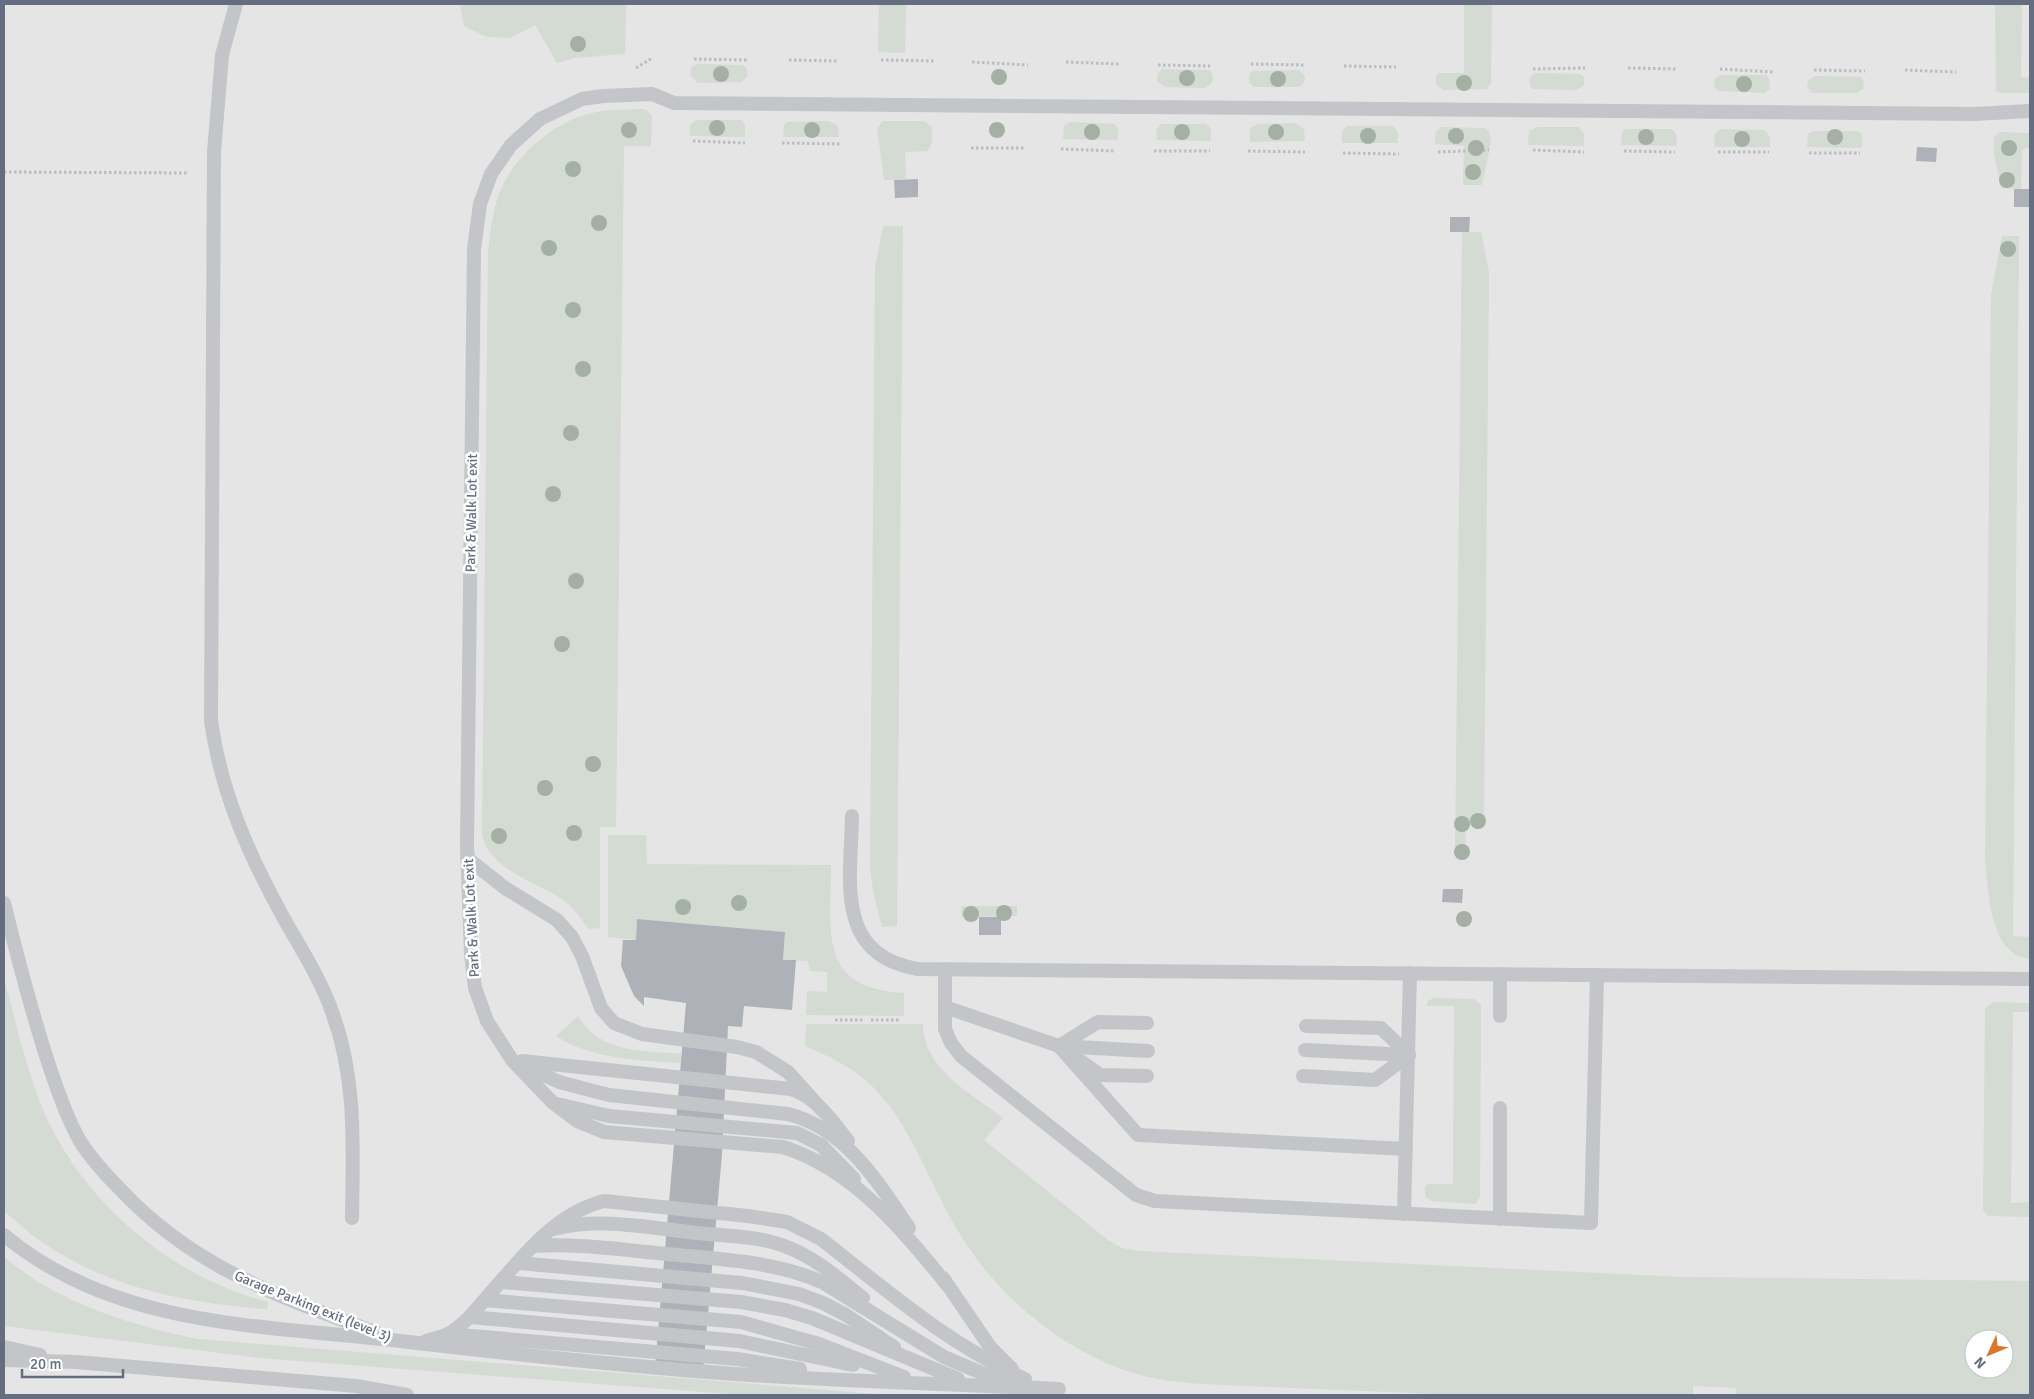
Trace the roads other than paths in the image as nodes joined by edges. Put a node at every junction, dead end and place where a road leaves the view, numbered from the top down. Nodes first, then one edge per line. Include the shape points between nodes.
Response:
1 (236, 4) edge
2 (2030, 111) edge
3 (852, 816) dead end
4 (467, 858) junction
5 (4, 903) edge
6 (944, 969) junction
7 (1410, 973) junction
8 (1500, 974) junction
9 (1596, 975) junction
10 (2030, 979) edge
11 (945, 1008) junction
12 (1500, 1016) dead end
13 (1147, 1023) dead end
14 (1306, 1026) dead end
15 (1058, 1046) junction
16 (1305, 1050) dead end
17 (1148, 1051) dead end
18 (1409, 1055) junction
19 (512, 1060) junction
20 (1147, 1076) dead end
21 (1303, 1076) dead end
22 (1500, 1108) dead end
23 (824, 1111) junction
24 (1406, 1149) junction
25 (871, 1172) junction
26 (1404, 1214) junction
27 (352, 1218) dead end
28 (1500, 1218) junction
29 (550, 1230) junction
30 (4, 1235) edge
31 (534, 1246) junction
32 (518, 1263) junction
33 (501, 1282) junction
34 (948, 1286) junction
35 (485, 1300) junction
36 (470, 1317) junction
37 (900, 1328) junction
38 (448, 1334) junction
39 (398, 1340) junction
40 (421, 1343) junction
41 (4, 1347) edge
42 (4, 1360) edge
43 (76, 1362) junction
44 (923, 1366) junction
45 (893, 1374) junction
46 (875, 1380) junction
47 (938, 1383) junction
48 (1021, 1383) junction
49 (981, 1385) junction
50 (1059, 1389) dead end
51 (407, 1395) edge

1 - 27 lane via 222,55 214,152 212,721 222,776 241,834 320,982 336,1027 350,1085 353,1118
2 - 4 lane, Park & Walk Lot exit via 1974,114 674,103 652,94 603,96 562,107 540,119 499,159 483,190 474,249
3 - 6 lane via 851,894 859,933 881,957 899,966
4 - 19 lane, Park & Walk Lot exit via 475,988 488,1021
4 - 23 lane via 506,888 557,920 572,937 601,1008 614,1023 642,1034 756,1052 788,1072
5 - 39 lane, Garage Parking exit (level 3) via 26,990 66,1112 80,1141 98,1166 170,1236 208,1262 296,1302
6 - 7 lane
6 - 11 lane
7 - 8 lane
7 - 18 lane
8 - 9 lane
8 - 12 lane
9 - 10 lane
9 - 28 lane via 1591,1223
11 - 15 lane
11 - 26 lane via 945,1029 961,1056 1136,1195 1155,1201
13 - 15 lane via 1098,1022
14 - 18 lane via 1381,1028
15 - 17 lane
15 - 20 lane via 1100,1075
15 - 24 lane via 1138,1135
16 - 18 lane
18 - 21 lane via 1375,1080
18 - 24 lane
19 - 23 lane via 791,1089 801,1092
19 - 25 lane via 559,1082 609,1095 806,1118 827,1130
19 - 34 lane, Park & Walk Lot exit via 552,1102 577,1121 604,1132 783,1147 803,1153 838,1174 891,1218
22 - 28 lane
23 - 25 lane
24 - 26 lane
25 - 34 lane
26 - 28 lane
29 - 31 lane
29 - 37 lane via 574,1224 604,1223 746,1238 786,1246 826,1268
29 - 48 lane via 580,1209 604,1201 787,1222 821,1239 946,1337
30 - 39 lane via 53,1270 125,1301 201,1320
31 - 32 lane
31 - 37 lane via 602,1247 783,1268 822,1282
32 - 33 lane
32 - 44 lane via 742,1283 799,1294 846,1315
33 - 35 lane
33 - 44 lane via 741,1302 785,1310 812,1318
34 - 48 lane via 990,1347
35 - 36 lane
35 - 45 lane via 741,1322 819,1344
36 - 38 lane
36 - 45 lane via 739,1341
37 - 48 lane via 967,1368
38 - 40 lane
38 - 46 lane via 737,1359
39 - 40 lane
40 - 46 lane via 588,1362 736,1374
41 - 43 lane
42 - 43 lane
43 - 51 lane via 356,1386
44 - 49 lane
45 - 47 lane
46 - 47 lane
47 - 49 lane
48 - 49 lane
48 - 50 lane

